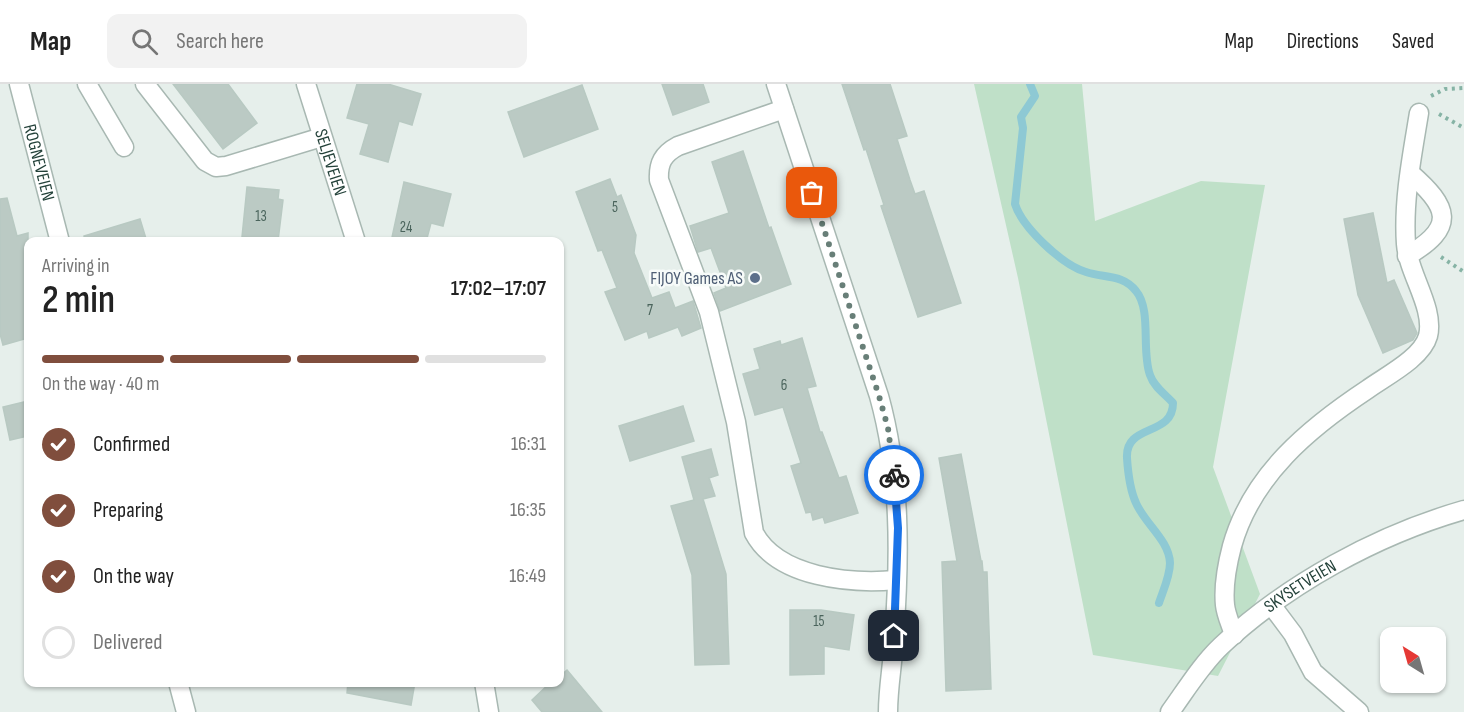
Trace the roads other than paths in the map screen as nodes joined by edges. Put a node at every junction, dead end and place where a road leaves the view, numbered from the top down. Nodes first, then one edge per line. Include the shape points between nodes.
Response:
1 (19, 84) edge
2 (87, 84) edge
3 (145, 84) edge
4 (306, 84) edge
5 (776, 84) edge
6 (784, 109) junction
7 (1421, 109) road end
8 (322, 136) junction
9 (124, 147) dead end
10 (1410, 173) junction
11 (59, 237) edge
12 (354, 237) edge
13 (1407, 256) junction
14 (1464, 510) edge
15 (896, 580) junction
16 (1272, 606) junction
17 (1234, 635) junction
18 (179, 687) edge
19 (484, 687) edge
20 (186, 712) edge
21 (489, 712) edge
22 (888, 712) edge
23 (1170, 712) edge
24 (1359, 712) edge

1 - 11 street, ROGNEVEIEN
2 - 9 street
3 - 8 street via 205,161 216,167
4 - 8 street, SELJEVEIEN
5 - 6 street
6 - 15 street via 888,428 897,497
6 - 15 street via 670,150 660,162 659,180 709,312 736,422 754,533 760,544 776,559 793,567 866,582
7 - 10 street
8 - 12 street, SELJEVEIEN
10 - 13 street via 1406,197
10 - 13 street via 1437,198 1442,213 1434,237
13 - 17 street via 1426,308 1429,325 1424,346 1317,425 1278,462 1253,496 1235,535 1225,582 1225,606
14 - 16 street, SKYSETVEIEN via 1409,529 1351,556
15 - 22 street
16 - 17 street, SKYSETVEIEN
16 - 24 street via 1293,634 1313,672
17 - 23 street, SKYSETVEIEN via 1206,662
18 - 20 street
19 - 21 street

